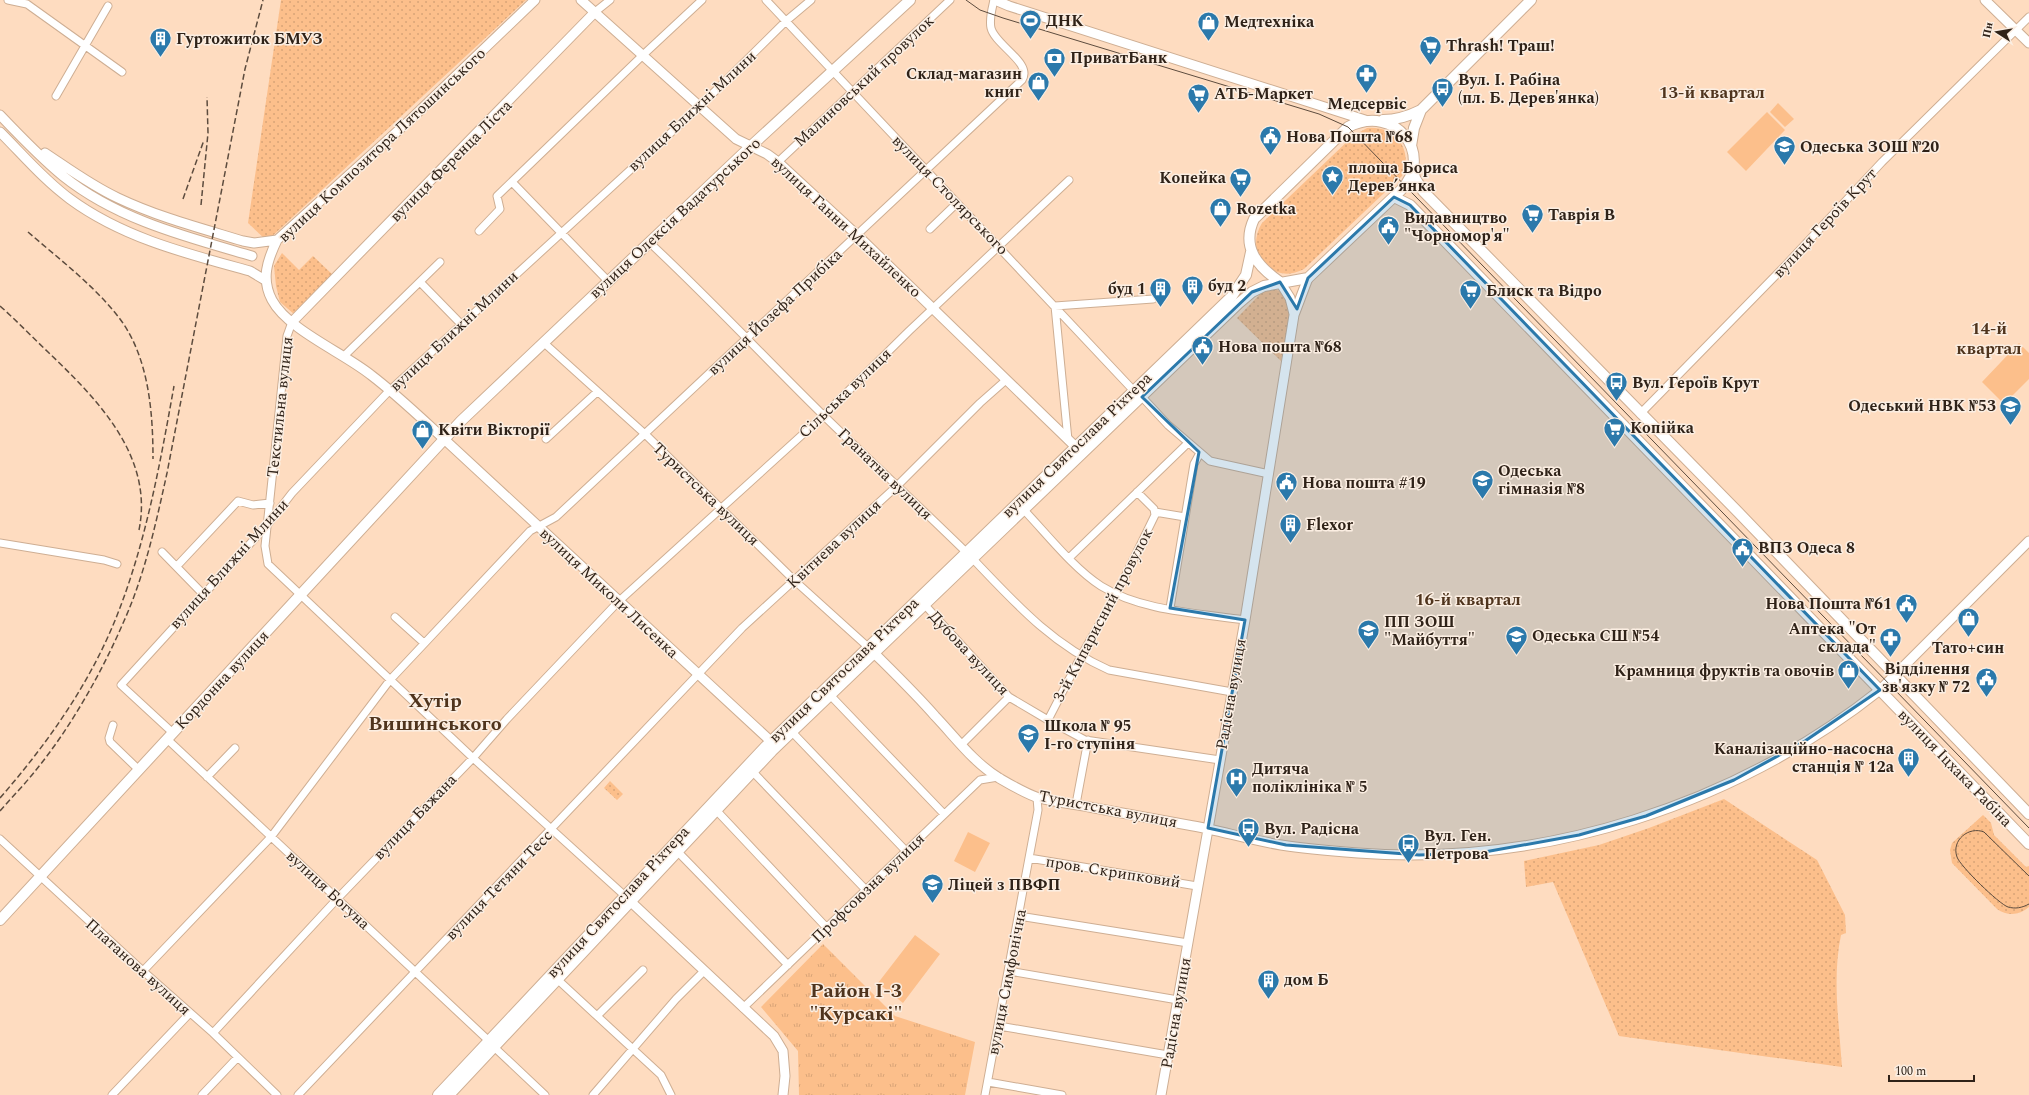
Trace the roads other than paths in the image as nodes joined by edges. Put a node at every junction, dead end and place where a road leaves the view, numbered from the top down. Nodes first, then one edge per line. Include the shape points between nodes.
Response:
1 (8, 0) edge
2 (535, 0) edge
3 (581, 0) edge
4 (610, 0) edge
5 (702, 0) edge
6 (766, 0) edge
7 (811, 0) edge
8 (910, 0) edge
9 (950, 0) edge
10 (995, 0) edge
11 (1531, 0) edge
12 (1985, 0) edge
13 (27, 2) edge
14 (108, 6) dead end
15 (595, 12) junction
16 (2029, 17) edge
17 (786, 21) junction
18 (2016, 30) junction
19 (2029, 43) edge
20 (84, 46) junction
21 (643, 55) junction
22 (122, 72) dead end
23 (832, 72) junction
24 (852, 92) junction
25 (56, 96) dead end
26 (700, 106) junction
27 (1421, 110) junction
28 (0, 115) edge
29 (1365, 120) junction
30 (1377, 120) junction
31 (0, 132) edge
32 (25, 141) junction
33 (1411, 146) junction
34 (750, 147) junction
35 (778, 162) junction
36 (1413, 170) junction
37 (926, 171) junction
38 (1069, 180) dead end
39 (512, 182) junction
40 (1394, 197) junction
41 (957, 203) junction
42 (479, 230) dead end
43 (930, 230) dead end
44 (561, 233) junction
45 (857, 235) junction
46 (277, 240) junction
47 (254, 243) junction
48 (650, 243) junction
49 (998, 246) junction
50 (1251, 252) junction
51 (252, 256) junction
52 (440, 262) dead end
53 (244, 269) junction
54 (1308, 278) junction
55 (265, 280) junction
56 (608, 281) junction
57 (420, 282) junction
58 (1280, 282) junction
59 (1153, 299) dead end
60 (1055, 306) junction
61 (932, 309) junction
62 (1294, 315) junction
63 (292, 322) junction
64 (461, 324) junction
65 (747, 339) junction
66 (543, 342) junction
67 (344, 356) junction
68 (1006, 380) junction
69 (389, 391) junction
70 (597, 392) junction
71 (1138, 394) junction
72 (1640, 414) junction
73 (824, 415) junction
74 (646, 435) junction
75 (444, 439) junction
76 (546, 439) dead end
77 (1188, 442) junction
78 (1075, 447) junction
79 (1200, 453) junction
80 (1269, 474) junction
81 (898, 485) junction
82 (1137, 492) junction
83 (270, 504) junction
84 (720, 508) junction
85 (1023, 509) junction
86 (1155, 512) junction
87 (1185, 517) junction
88 (268, 524) junction
89 (537, 527) junction
90 (2029, 541) edge
91 (0, 543) edge
92 (162, 552) dead end
93 (969, 555) junction
94 (1069, 558) junction
95 (117, 564) dead end
96 (177, 566) junction
97 (795, 581) junction
98 (204, 594) junction
99 (1116, 594) junction
100 (301, 596) junction
101 (618, 602) junction
102 (924, 604) junction
103 (1170, 608) junction
104 (395, 617) dead end
105 (1245, 620) junction
106 (424, 643) junction
107 (870, 650) junction
108 (1081, 656) junction
109 (699, 675) junction
110 (1895, 676) junction
111 (390, 680) junction
112 (120, 685) joint
113 (1880, 690) junction
114 (1232, 692) junction
115 (830, 695) junction
116 (1009, 697) junction
117 (1048, 720) junction
118 (113, 725) dead end
119 (792, 732) junction
120 (170, 736) junction
121 (1088, 740) junction
122 (774, 744) junction
123 (961, 745) junction
124 (235, 748) dead end
125 (473, 758) junction
126 (1220, 760) junction
127 (139, 770) junction
128 (752, 771) junction
129 (207, 777) junction
130 (998, 777) junction
131 (1037, 798) junction
132 (1076, 804) junction
133 (716, 810) junction
134 (944, 814) junction
135 (2029, 814) edge
136 (1208, 828) junction
137 (551, 830) junction
138 (271, 837) junction
139 (0, 838) edge
140 (2029, 844) edge
141 (677, 851) junction
142 (906, 851) junction
143 (1029, 858) junction
144 (40, 876) junction
145 (1198, 886) junction
146 (866, 890) junction
147 (627, 898) junction
148 (337, 899) junction
149 (1019, 916) junction
150 (0, 920) edge
151 (827, 928) junction
152 (1188, 943) junction
153 (788, 965) junction
154 (643, 970) dead end
155 (143, 971) junction
156 (704, 971) junction
157 (1009, 971) junction
158 (416, 972) junction
159 (557, 979) junction
160 (1178, 1000) junction
161 (743, 1008) junction
162 (189, 1014) junction
163 (597, 1016) junction
164 (999, 1026) junction
165 (213, 1033) junction
166 (491, 1044) junction
167 (633, 1048) junction
168 (1168, 1055) junction
169 (237, 1058) junction
170 (988, 1082) junction
171 (112, 1095) edge
172 (202, 1095) edge
173 (277, 1095) edge
174 (298, 1095) edge
175 (438, 1095) edge
176 (450, 1095) edge
177 (545, 1095) edge
178 (593, 1095) edge
179 (671, 1095) edge
180 (783, 1095) edge
181 (985, 1095) edge
182 (1062, 1095) edge
183 (1161, 1095) edge

1 - 13 street
2 - 46 street, вулиця Композитора Лятошинського
3 - 15 street, вулиця Ганни Михайленко
4 - 15 street, вулиця Ференца Ліста
5 - 21 street
6 - 17 street, вулиця Столярського
7 - 17 street, вулиця Ближні Млини
8 - 23 main road, вулиця Олексія Вадатурського
9 - 24 street, Малиновський провулок
10 - 29 street
10 - 37 street, вулиця Йозефа Прибіка via 990,21 991,29 1024,67 1025,74 1022,80
11 - 27 main road
12 - 18 street
13 - 20 street
14 - 20 street
15 - 21 street, вулиця Ганни Михайленко
15 - 63 street, вулиця Ференца Ліста
16 - 18 street, вулиця Героїв Крут
17 - 23 street, вулиця Столярського
17 - 26 street, вулиця Ближні Млини
18 - 19 street
18 - 72 street, вулиця Героїв Крут via 1876,167 1783,268
20 - 22 street
20 - 25 street
21 - 26 street, вулиця Ганни Михайленко
21 - 39 street
23 - 24 street, вулиця Столярського
23 - 34 main road, вулиця Олексія Вадатурського
24 - 35 street, Малиновський провулок
24 - 37 street, вулиця Столярського
26 - 34 street, вулиця Ганни Михайленко via 736,139
26 - 44 street, вулиця Ближні Млини
27 - 30 main road via 1394,120
27 - 33 main road
28 - 32 street
29 - 30 main road
29 - 50 main road via 1348,127 1338,135 1254,219 1248,230
30 - 33 main road via 1388,122 1398,128
31 - 53 street via 70,199 105,222 144,239
32 - 47 street via 117,198 167,218
32 - 51 street via 64,176 110,206 174,234
33 - 36 main road
34 - 35 street, вулиця Ганни Михайленко via 768,154
34 - 48 main road, вулиця Олексія Вадатурського
35 - 45 street, вулиця Ганни Михайленко
36 - 40 main road via 1405,186
36 - 72 main road, вулиця Іцхака Рабіна via 1423,191
37 - 41 street, вулиця Столярського
37 - 45 street, вулиця Йозефа Прибіка
38 - 49 street, Сільська вулиця
39 - 42 street via 497,196 500,209
39 - 44 street
40 - 54 main road
40 - 113 main road, вулиця Іцхака Рабіна via 1410,205
41 - 43 street
41 - 49 street, вулиця Столярського
44 - 56 street
44 - 64 street, вулиця Ближні Млини
45 - 61 street, вулиця Ганни Михайленко
45 - 65 street, вулиця Йозефа Прибіка
46 - 47 street
46 - 55 street, вулиця Композитора Лятошинського via 270,254
47 - 51 street
48 - 56 main road, вулиця Олексія Вадатурського
48 - 65 street, Гранатна вулиця
49 - 60 street, вулиця Столярського
49 - 61 street, Сільська вулиця
50 - 58 main road via 1266,272
50 - 71 main road, вулиця Святослава Ріхтера via 1246,275 1232,296
51 - 53 street
52 - 57 street
53 - 55 street
54 - 58 main road
54 - 62 street, Радісна вулиця
55 - 63 street via 272,300
56 - 66 main road, вулиця Олексія Вадатурського
57 - 64 street
57 - 67 street
58 - 62 street, Радісна вулиця via 1290,298
58 - 71 main road, вулиця Святослава Ріхтера via 1252,292
59 - 60 street
60 - 71 street, вулиця Столярського
60 - 78 street
61 - 68 street, вулиця Ганни Михайленко
61 - 73 street, Сільська вулиця
62 - 80 street, Радісна вулиця
63 - 67 street, вулиця Миколи Лисенка
63 - 83 street, Текстильна вулиця via 287,336
64 - 69 street, вулиця Ближні Млини
65 - 73 street, Гранатна вулиця
65 - 74 street, вулиця Йозефа Прибіка
66 - 70 street, Туристська вулиця
66 - 75 main road, вулиця Олексія Вадатурського
67 - 69 street, вулиця Миколи Лисенка via 372,375
68 - 78 street, вулиця Ганни Михайленко
68 - 81 street, Квітнева вулиця
69 - 75 street, вулиця Миколи Лисенка
69 - 88 street, вулиця Ближні Млини via 292,493
70 - 74 street, Туристська вулиця
70 - 76 street
71 - 77 street, вулиця Столярського
71 - 78 main road, вулиця Святослава Ріхтера
72 - 110 main road, вулиця Іцхака Рабіна
73 - 81 street, Гранатна вулиця
73 - 84 street, Сільська вулиця
74 - 84 street, Туристська вулиця
74 - 89 street, вулиця Йозефа Прибіка via 556,517
75 - 89 street, вулиця Миколи Лисенка
75 - 100 main road, Кордонна вулиця
77 - 79 street, вулиця Столярського
77 - 82 street
78 - 85 main road, вулиця Святослава Ріхтера
78 - 93 main road, вулиця Святослава Ріхтера
79 - 80 street, вулиця Столярського via 1210,461 1223,465
79 - 87 street via 1194,464
80 - 105 street, Радісна вулиця
81 - 93 street, Гранатна вулиця
81 - 97 street, Квітнева вулиця
82 - 86 street, 3-й Кипарисний провулок
82 - 94 street
83 - 88 street, Текстильна вулиця
83 - 96 street via 253,505 238,501
84 - 97 street, Туристська вулиця
84 - 101 street, Сільська вулиця
85 - 93 main road, вулиця Святослава Ріхтера
85 - 94 street
86 - 87 street
86 - 99 street, 3-й Кипарисний провулок
87 - 103 street
88 - 98 street, вулиця Ближні Млини
88 - 100 street, Текстильна вулиця via 265,546 268,564
89 - 101 street, вулиця Миколи Лисенка
89 - 106 street, вулиця Йозефа Прибіка via 530,531
90 - 110 street, Туристська вулиця
91 - 95 street
92 - 96 street
93 - 102 main road, вулиця Святослава Ріхтера
93 - 107 main road, вулиця Святослава Ріхтера
93 - 108 street, Гранатна вулиця via 1024,614
94 - 99 street via 1099,585
96 - 98 street
97 - 107 street, Туристська вулиця
97 - 109 street, Квітнева вулиця via 742,628
98 - 112 street, вулиця Ближні Млини
99 - 103 street via 1132,601
99 - 108 street, 3-й Кипарисний провулок
100 - 111 street
100 - 120 main road, Кордонна вулиця
101 - 109 street, вулиця Миколи Лисенка
101 - 125 street, вулиця Бажана
102 - 107 main road, вулиця Святослава Ріхтера
102 - 116 street, Дубова вулиця
103 - 105 street
104 - 106 street
105 - 114 street, Радісна вулиця
106 - 111 street, вулиця Йозефа Прибіка
107 - 115 main road, вулиця Святослава Ріхтера
107 - 122 main road, вулиця Святослава Ріхтера
107 - 123 street, Туристська вулиця
108 - 114 street, Гранатна вулиця via 1109,670
108 - 117 street, 3-й Кипарисний провулок
109 - 122 street, вулиця Миколи Лисенка
109 - 137 street, вулиця Тетяни Тесс
110 - 113 street, Туристська вулиця
110 - 135 main road, вулиця Іцхака Рабіна
111 - 125 street
111 - 138 street, вулиця Йозефа Прибіка
112 - 120 street, вулиця Богуна
113 - 136 street, Туристська вулиця via 1805,741 1760,767 1694,799 1613,826 1545,842 1479,853 1400,855 1286,846
113 - 140 main road, вулиця Іцхака Рабіна
114 - 126 street, Радісна вулиця
115 - 119 main road, вулиця Святослава Ріхтера
115 - 134 street
116 - 117 street, Дубова вулиця
116 - 123 street
117 - 121 street, Дубова вулиця
118 - 127 street via 109,740
119 - 122 main road, вулиця Святослава Ріхтера
119 - 142 street
120 - 127 main road, Кордонна вулиця
120 - 129 street, вулиця Богуна
121 - 126 street, Дубова вулиця
121 - 132 street
122 - 128 main road, вулиця Святослава Ріхтера
122 - 147 main road, вулиця Святослава Ріхтера
123 - 130 street, Туристська вулиця
124 - 129 street
125 - 137 street
125 - 148 street, вулиця Бажана
126 - 136 street, Радісна вулиця
127 - 144 main road, Кордонна вулиця
128 - 133 main road, вулиця Святослава Ріхтера
128 - 146 street
129 - 138 street, вулиця Богуна
130 - 131 street, Туристська вулиця
130 - 134 street, Профсоюзна вулиця via 980,780
131 - 132 street, Туристська вулиця
131 - 143 street, вулиця Симфонічна via 1038,810
132 - 136 street, Туристська вулиця
133 - 141 main road, вулиця Святослава Ріхтера
133 - 151 street
134 - 142 street, Профсоюзна вулиця
136 - 145 street, Радісна вулиця
137 - 147 street
137 - 158 street, вулиця Тетяни Тесс
138 - 148 street, вулиця Богуна
138 - 155 street, вулиця Йозефа Прибіка
139 - 144 street, Платанова вулиця
141 - 147 main road, вулиця Святослава Ріхтера
141 - 153 street
142 - 146 street, Профсоюзна вулиця
143 - 145 street, пров. Скрипковий
143 - 149 street, вулиця Симфонічна
144 - 150 main road, Кордонна вулиця
144 - 155 street, Платанова вулиця
145 - 152 street, Радісна вулиця
146 - 151 street, Профсоюзна вулиця
147 - 156 street
147 - 159 main road, вулиця Святослава Ріхтера
147 - 166 main road, вулиця Святослава Ріхтера
148 - 158 street, вулиця Богуна
148 - 165 street, вулиця Бажана
149 - 152 street
149 - 157 street, вулиця Симфонічна
151 - 153 street, Профсоюзна вулиця
152 - 160 street, Радісна вулиця
153 - 161 street, Профсоюзна вулиця
154 - 163 street
155 - 162 street, Платанова вулиця
156 - 161 street
156 - 167 street
157 - 160 street
157 - 164 street, вулиця Симфонічна
158 - 166 street, вулиця Богуна
158 - 174 street, вулиця Тетяни Тесс
159 - 163 street
159 - 166 main road, вулиця Святослава Ріхтера
160 - 168 street, Радісна вулиця
161 - 180 street via 774,1036 783,1051
162 - 165 street, Платанова вулиця
162 - 171 street
163 - 167 street
164 - 168 street
164 - 170 street, вулиця Симфонічна
165 - 169 street, Платанова вулиця
166 - 175 main road, вулиця Святослава Ріхтера
166 - 176 main road, вулиця Святослава Ріхтера
166 - 177 street, вулиця Богуна
167 - 178 street
167 - 179 street via 661,1075
168 - 183 street, Радісна вулиця
169 - 172 street
169 - 173 street, Платанова вулиця
170 - 181 street, вулиця Симфонічна
170 - 182 street

